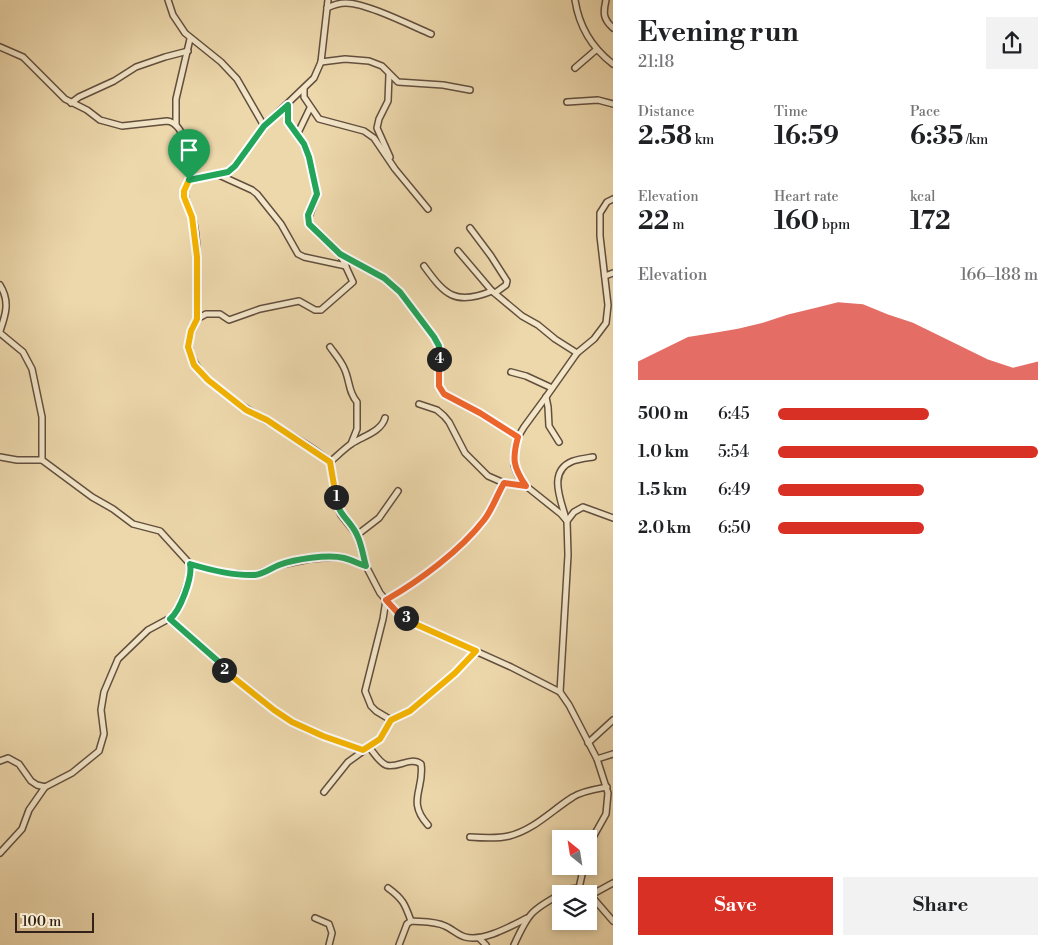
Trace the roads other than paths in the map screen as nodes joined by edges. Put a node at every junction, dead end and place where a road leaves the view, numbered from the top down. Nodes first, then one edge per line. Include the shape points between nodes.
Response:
1 (168, 0) edge
2 (328, 0) edge
3 (575, 0) edge
4 (606, 0) edge
5 (327, 8) junction
6 (613, 28) edge
7 (431, 34) dead end
8 (190, 39) junction
9 (0, 47) edge
10 (597, 49) junction
11 (188, 51) junction
12 (321, 62) junction
13 (613, 64) edge
14 (575, 68) dead end
15 (390, 74) junction
16 (304, 88) junction
17 (470, 90) dead end
18 (567, 102) dead end
19 (71, 103) junction
20 (613, 104) edge
21 (288, 105) junction
22 (310, 108) junction
23 (176, 126) junction
24 (264, 126) junction
25 (297, 135) junction
26 (395, 169) junction
27 (219, 174) junction
28 (189, 180) junction
29 (613, 199) edge
30 (428, 209) dead end
31 (470, 228) dead end
32 (458, 251) dead end
33 (340, 254) junction
34 (346, 266) junction
35 (424, 266) dead end
36 (613, 273) edge
37 (605, 276) junction
38 (0, 285) edge
39 (493, 292) junction
40 (197, 319) junction
41 (0, 332) edge
42 (330, 347) dead end
43 (577, 353) junction
44 (510, 372) dead end
45 (552, 388) junction
46 (546, 397) junction
47 (419, 404) dead end
48 (385, 418) dead end
49 (518, 437) junction
50 (560, 442) dead end
51 (351, 444) junction
52 (0, 457) edge
53 (593, 457) dead end
54 (42, 460) junction
55 (330, 462) junction
56 (504, 483) junction
57 (526, 486) junction
58 (398, 491) dead end
59 (613, 518) edge
60 (567, 522) junction
61 (357, 534) junction
62 (190, 564) junction
63 (366, 566) junction
64 (386, 600) junction
65 (170, 619) junction
66 (476, 651) junction
67 (560, 692) junction
68 (391, 720) junction
69 (613, 720) edge
70 (588, 743) junction
71 (369, 747) junction
72 (363, 750) junction
73 (613, 754) edge
74 (597, 759) junction
75 (0, 761) edge
76 (45, 787) junction
77 (607, 787) junction
78 (324, 792) dead end
79 (428, 824) dead end
80 (597, 830) edge
81 (470, 837) dead end
82 (0, 853) edge
83 (613, 883) edge
84 (388, 888) dead end
85 (597, 892) edge
86 (552, 899) edge
87 (597, 902) edge
88 (315, 918) dead end
89 (527, 918) junction
90 (411, 921) junction
91 (613, 921) edge
92 (479, 938) junction
93 (329, 945) edge
94 (399, 945) edge
95 (486, 945) edge
96 (514, 945) edge

1 - 8 street via 173,15
2 - 5 street
3 - 10 street via 584,30
4 - 6 street via 604,17
5 - 7 street via 347,3 364,6
5 - 12 street
8 - 11 street
8 - 24 street via 221,62 237,79
9 - 19 street via 24,57
10 - 13 street
10 - 14 street
11 - 19 street via 136,67
11 - 23 street via 176,99
12 - 15 street via 369,61 382,66
12 - 16 street via 314,78
15 - 17 street via 398,82
15 - 26 street via 388,101 378,128
16 - 21 street
16 - 22 street via 304,97
18 - 20 street via 598,100
19 - 23 street via 109,124 122,126 167,121
21 - 24 street
21 - 25 street via 288,122
22 - 25 street
22 - 26 street via 319,119 364,131 374,138
23 - 28 street via 188,150
24 - 27 street via 235,166
25 - 33 street via 309,157 317,194 309,224
26 - 30 street
27 - 28 street
27 - 34 street via 257,194 281,224 298,254
28 - 40 street via 184,197 195,231
29 - 37 street via 606,202 600,212
31 - 39 street via 506,281 506,285
32 - 39 street
33 - 34 street
33 - 49 street via 384,278 400,292 434,337 439,346 439,386 444,394
34 - 40 street via 353,282 321,310 299,301 229,320 220,314 206,314
35 - 39 street via 447,293 476,297
36 - 37 street
37 - 43 street via 606,323
38 - 41 street via 7,308
39 - 43 street
40 - 55 street via 188,347 194,365 246,410 267,420
41 - 54 street via 23,352 32,369 42,417
42 - 51 street via 344,368 350,394 357,402 357,429
43 - 45 street
44 - 45 street
45 - 46 street
46 - 49 street
46 - 50 street via 549,426
47 - 56 street via 444,416 465,453 488,476
48 - 51 street via 377,430
49 - 57 street via 514,465
51 - 55 street
52 - 54 street
53 - 60 street via 573,461 560,474 557,487
54 - 62 street via 133,524 160,531
55 - 61 street via 336,503 341,515
56 - 57 street
56 - 64 street via 485,519 469,537 446,559
57 - 60 street
58 - 61 street via 379,518
59 - 60 street via 583,507 574,512
60 - 67 street
61 - 63 street
62 - 63 street via 222,572 255,575 280,565 318,558 344,558
62 - 65 street via 190,576 178,609
63 - 64 street
64 - 66 street via 413,623
64 - 68 street via 365,691 376,711
65 - 72 street via 227,673 274,710 323,736
65 - 76 street via 148,630 118,659 104,692 101,710 104,734 100,751 72,773
66 - 67 street
66 - 68 street via 410,711
67 - 70 street
68 - 71 street via 380,739
69 - 70 street
70 - 74 street
71 - 72 street
71 - 79 street via 389,766 409,761 421,764 416,806 420,817
72 - 78 street via 348,762
73 - 74 street
74 - 77 street
75 - 76 street via 14,760 31,782
76 - 82 street via 29,810 22,829
77 - 80 street via 606,814
77 - 81 street via 574,796 522,832 493,838
83 - 85 street
84 - 90 street via 406,905
86 - 89 street
87 - 91 street
88 - 93 street via 329,924 332,933
89 - 92 street
89 - 96 street
90 - 92 street via 438,923 467,938
90 - 94 street
92 - 95 street

